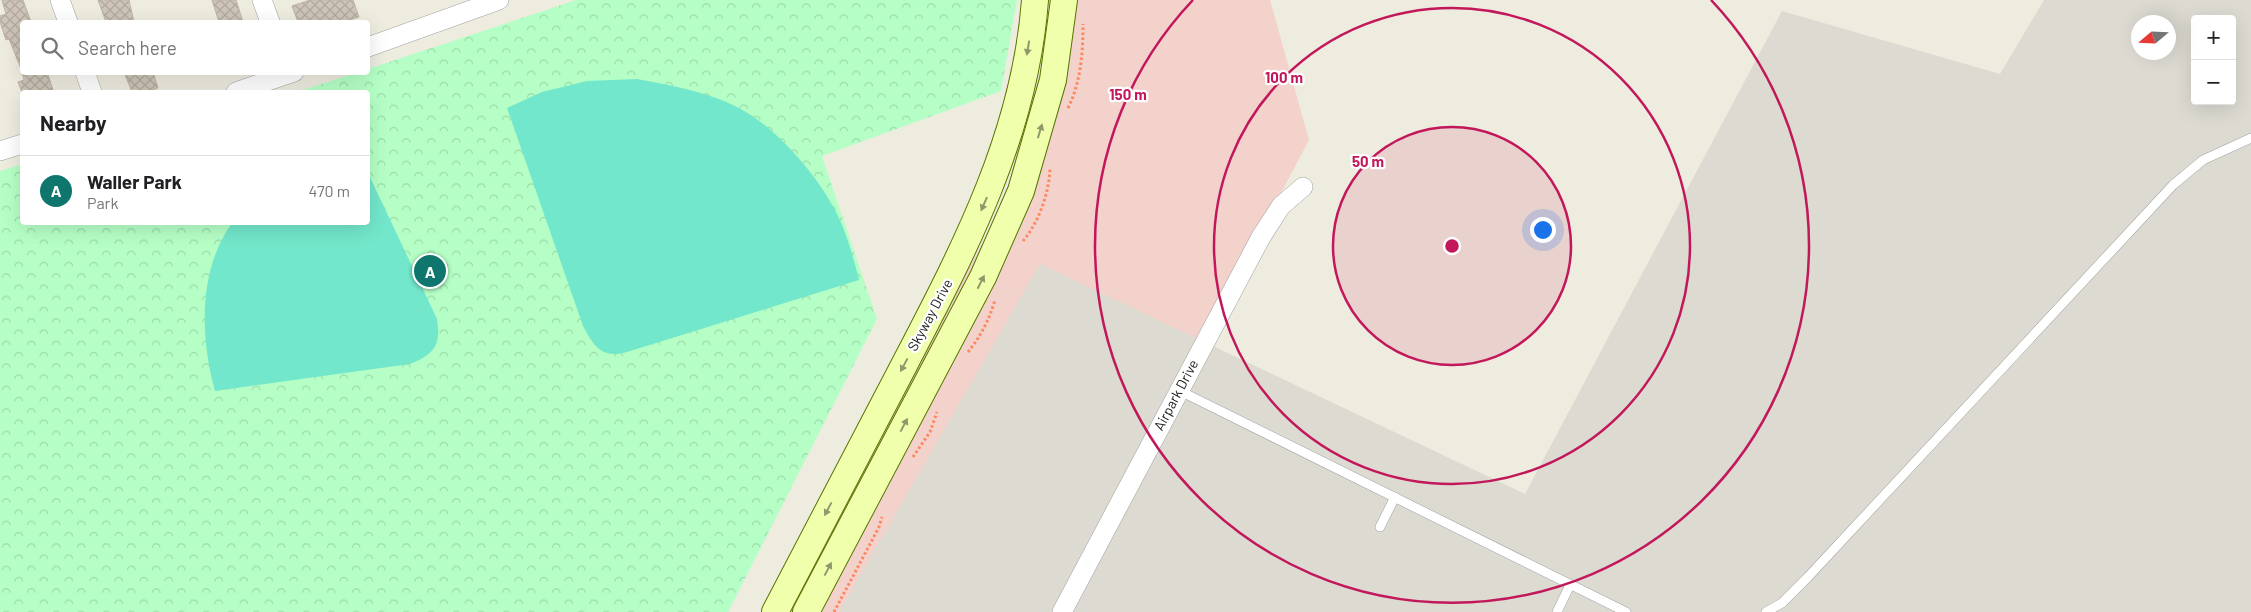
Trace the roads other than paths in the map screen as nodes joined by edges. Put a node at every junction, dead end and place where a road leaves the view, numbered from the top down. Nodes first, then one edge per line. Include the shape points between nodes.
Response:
1 (60, 0) edge
2 (262, 0) edge
3 (500, 0) edge
4 (1035, 0) edge
5 (1064, 0) edge
6 (67, 20) edge
7 (269, 20) edge
8 (370, 46) edge
9 (86, 75) edge
10 (284, 75) edge
11 (91, 90) edge
12 (242, 90) edge
13 (2251, 138) edge
14 (20, 145) edge
15 (0, 151) edge
16 (1303, 187) dead end
17 (1178, 390) junction
18 (1395, 497) junction
19 (1380, 527) dead end
20 (1570, 585) junction
21 (774, 612) edge
22 (806, 612) edge
23 (1062, 612) edge
24 (1556, 612) edge
25 (1626, 612) edge
26 (1766, 612) edge

1 - 6 street
2 - 7 street
3 - 8 street
4 -> 21 main road, Skyway Drive via 1014,118 988,194 955,268
22 -> 5 main road via 983,277 1021,191 1053,80
9 - 11 street
10 - 12 street
13 - 26 lane via 2203,160 2173,185 1808,578 1782,603
14 - 15 street
16 - 17 street, Airpark Drive via 1281,206 1260,237
17 - 18 lane
17 - 23 street, Airpark Drive
18 - 19 lane
18 - 20 lane
20 - 24 lane
20 - 25 lane

